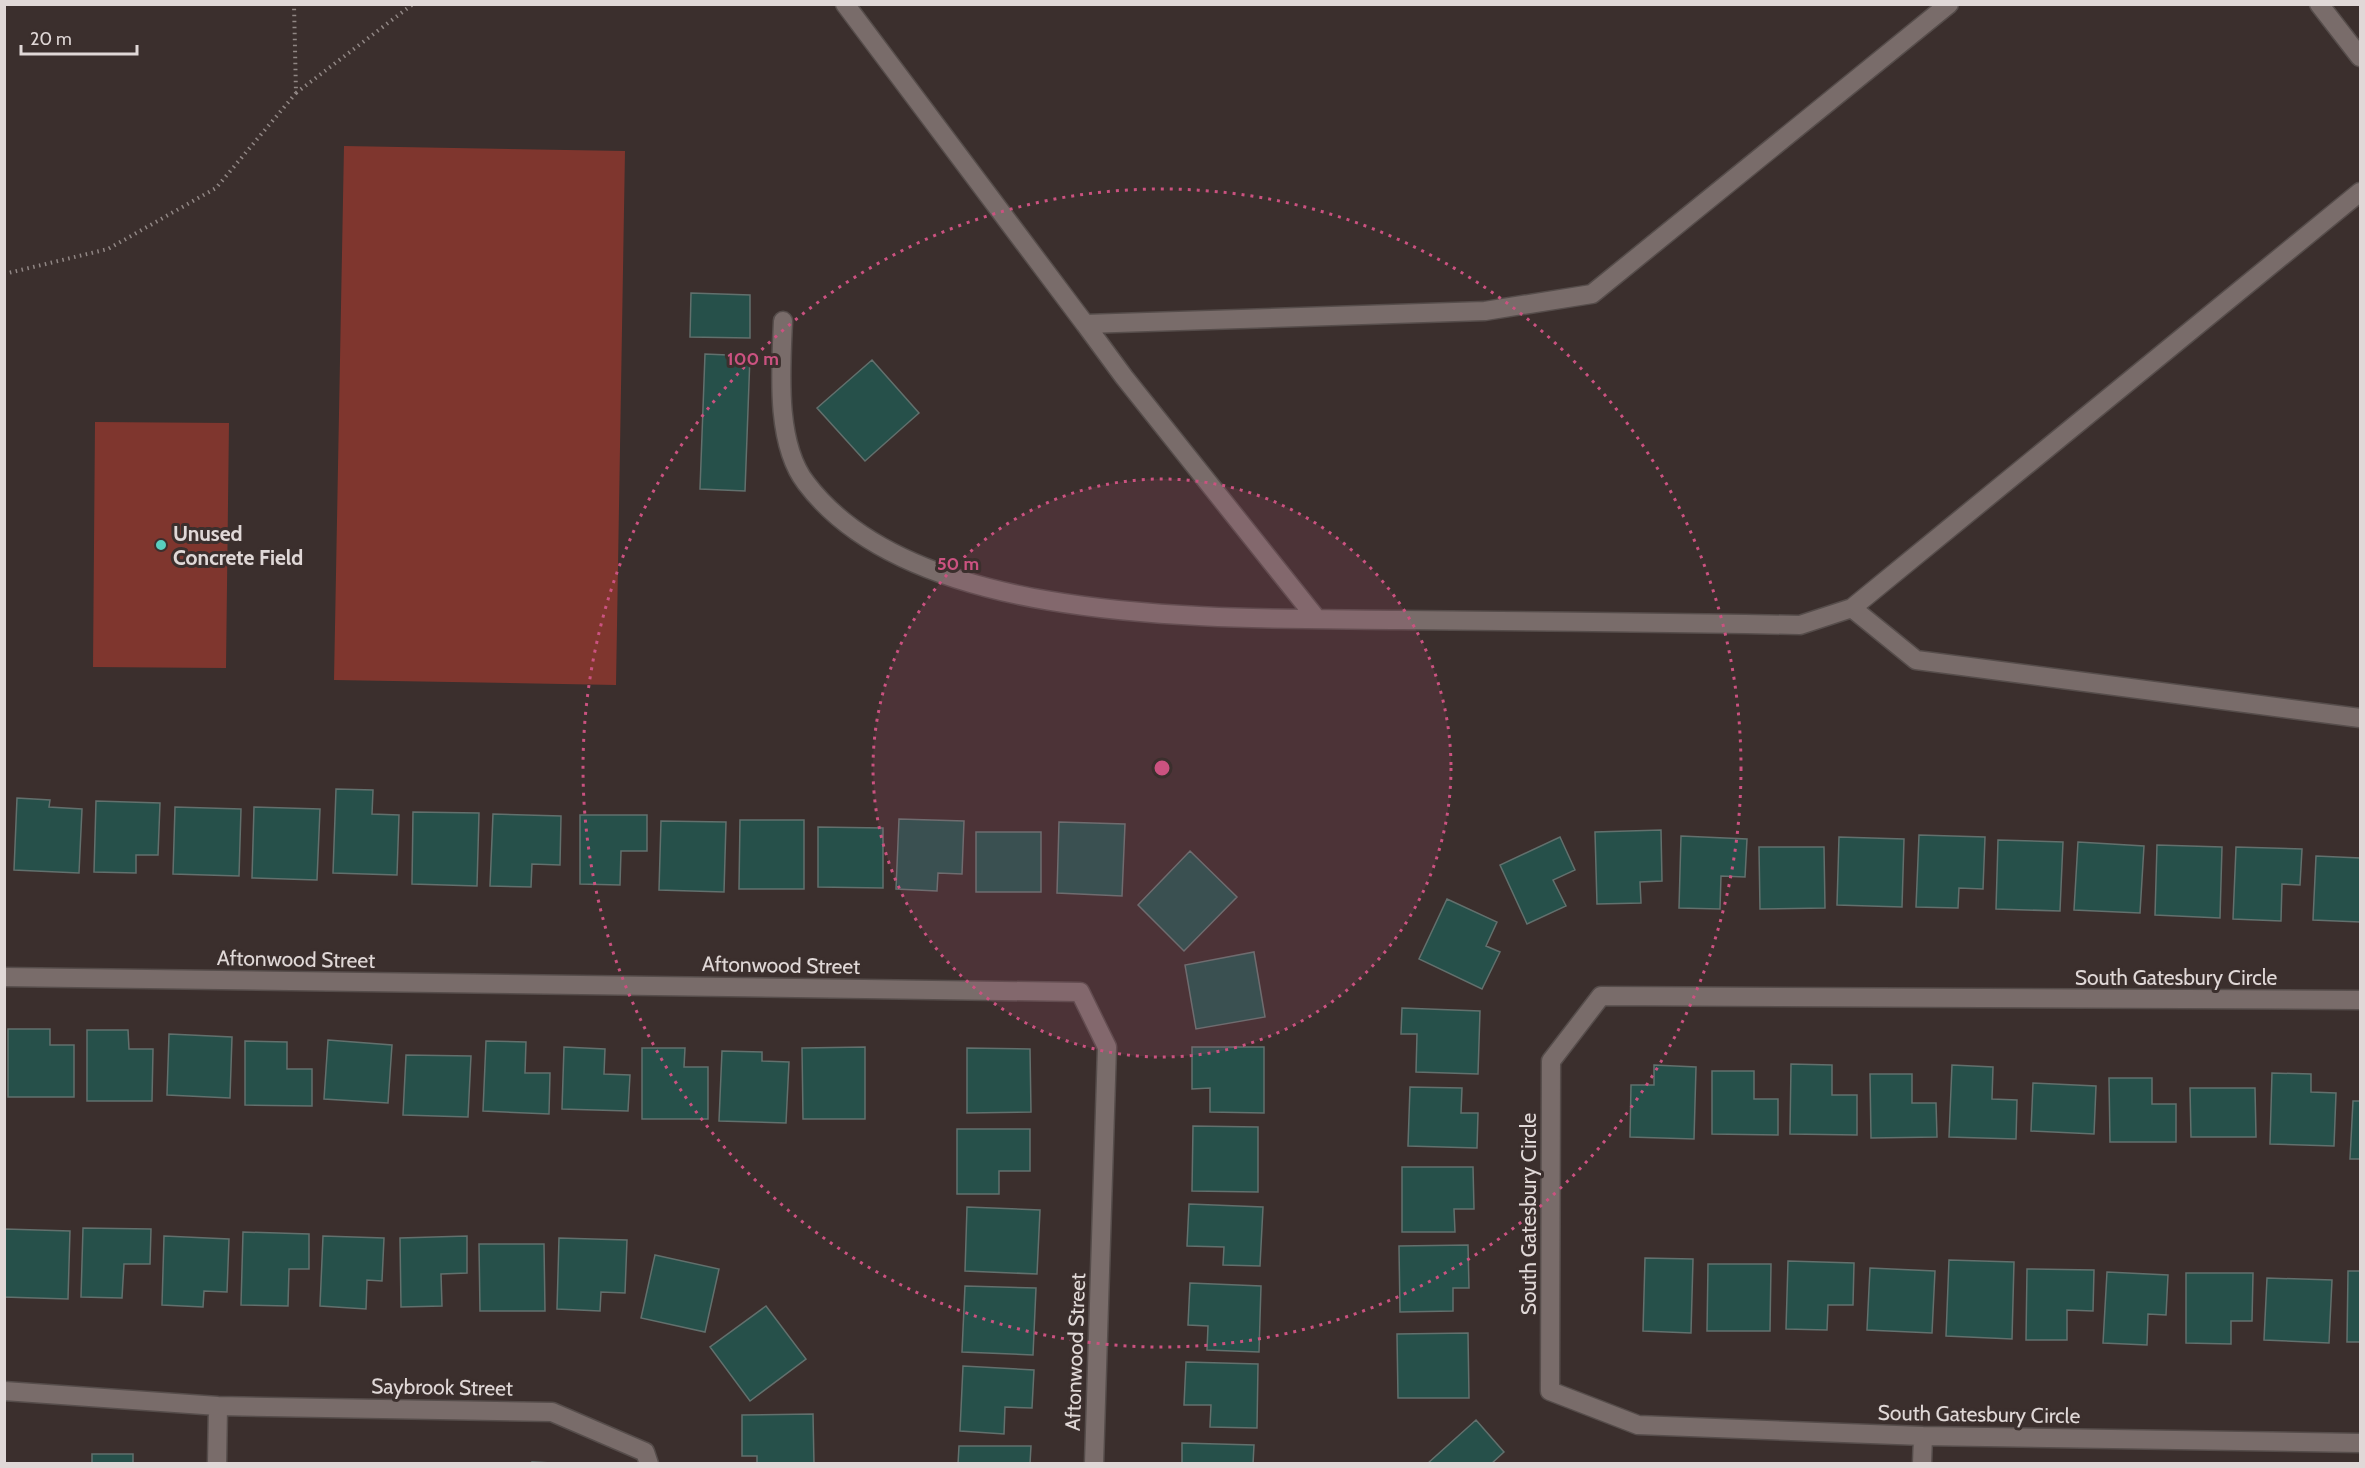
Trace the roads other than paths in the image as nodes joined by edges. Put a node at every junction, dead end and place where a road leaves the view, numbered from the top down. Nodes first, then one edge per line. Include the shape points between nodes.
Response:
1 (845, 4) edge
2 (1949, 4) edge
3 (2319, 4) edge
4 (2361, 57) edge
5 (2361, 192) edge
6 (783, 321) dead end
7 (1085, 324) junction
8 (1852, 608) junction
9 (1317, 619) junction
10 (2361, 718) edge
11 (4, 977) edge
12 (2361, 1000) edge
13 (4, 1391) edge
14 (218, 1406) junction
15 (1923, 1436) junction
16 (2361, 1443) edge
17 (217, 1464) edge
18 (649, 1464) edge
19 (1094, 1464) edge
20 (1922, 1464) edge

1 - 7 street
2 - 7 street via 1592,294 1485,311
3 - 4 street
5 - 8 street
6 - 9 street via 782,405 790,449 803,480 828,510 874,541 955,579 1029,599 1204,618
7 - 9 street
8 - 9 street via 1800,625
8 - 10 street via 1916,660
11 - 19 street, Aftonwood Street via 1080,992 1107,1047
12 - 15 street, South Gatesbury Circle via 1601,996 1551,1061 1550,1391 1638,1425
13 - 14 street
14 - 17 street
14 - 18 street, Saybrook Street via 552,1412 645,1452
15 - 16 street, South Gatesbury Circle
15 - 20 street

